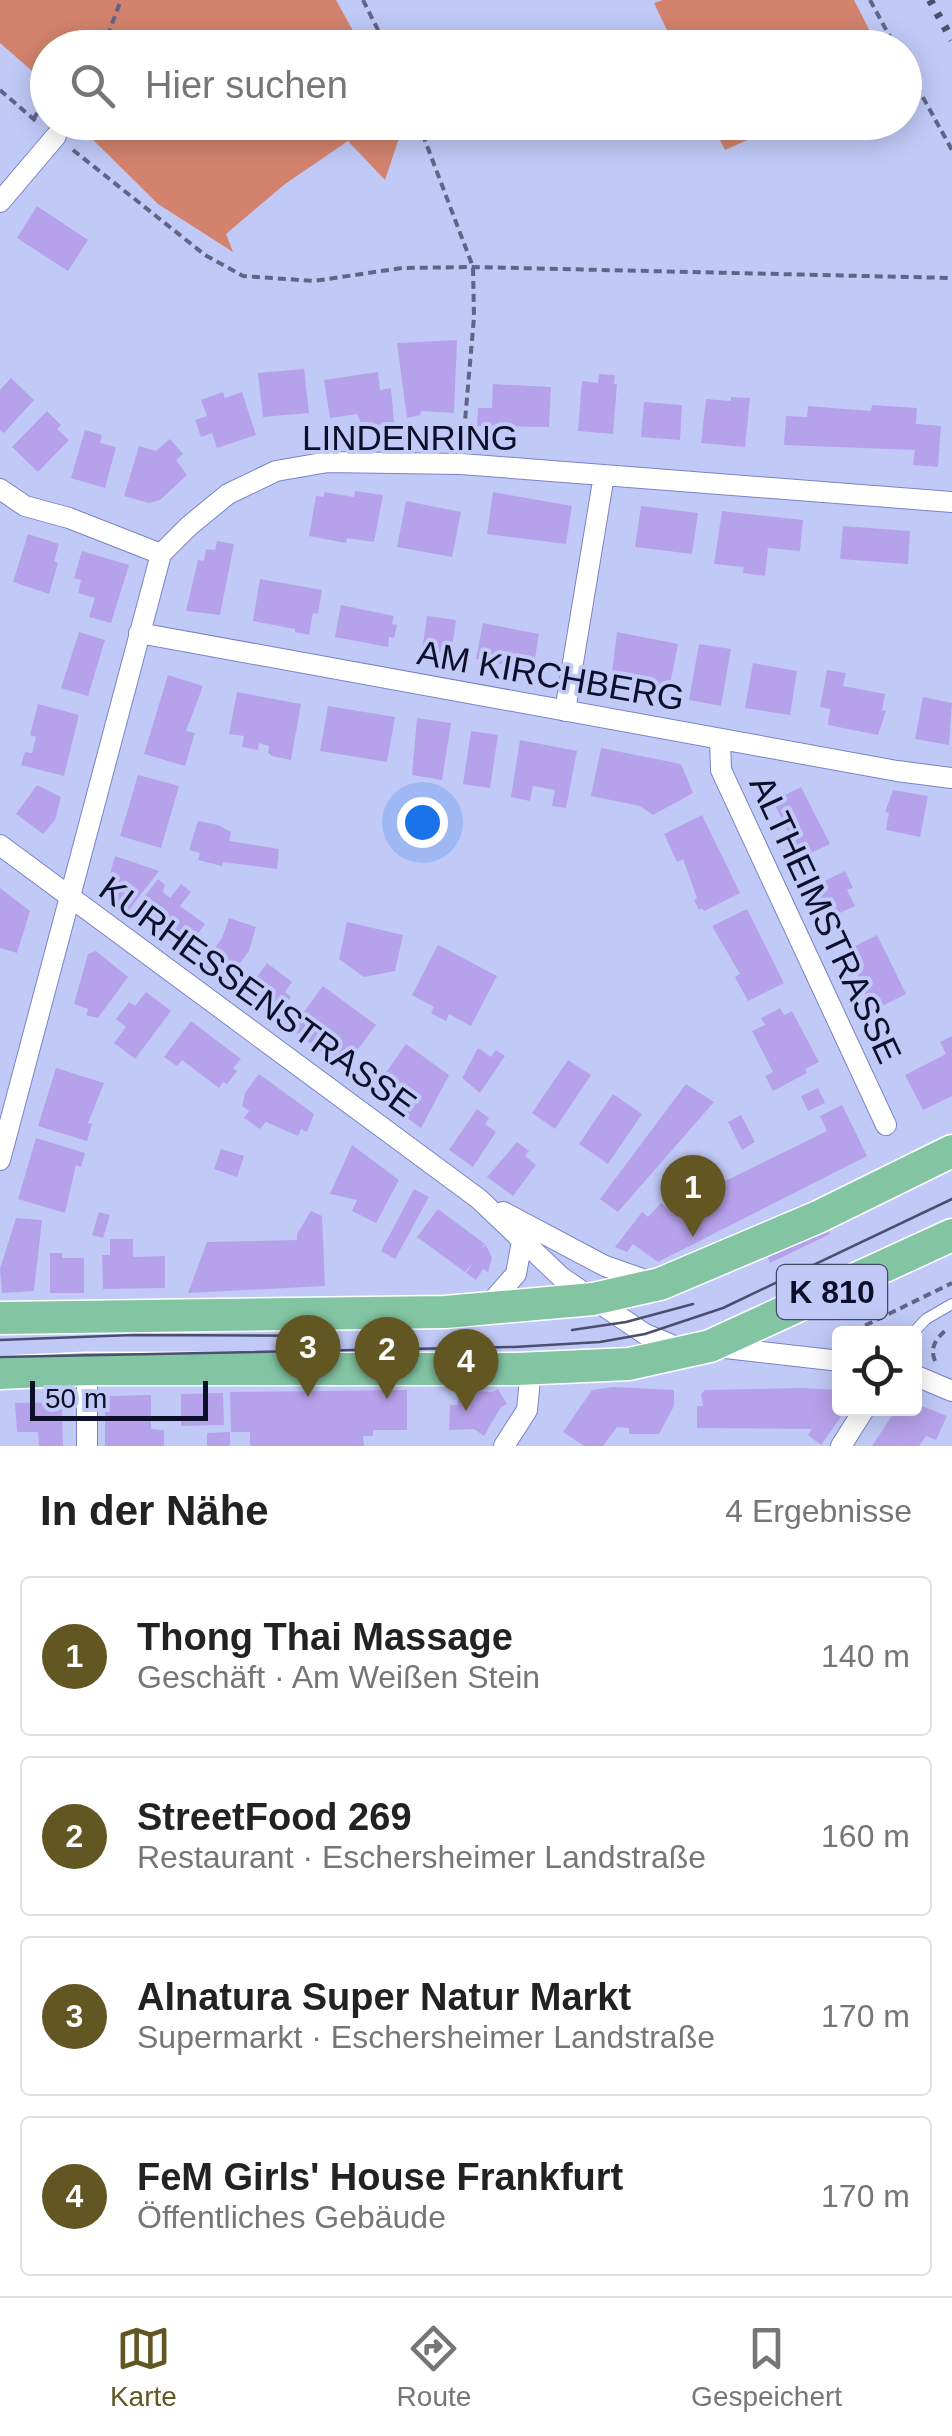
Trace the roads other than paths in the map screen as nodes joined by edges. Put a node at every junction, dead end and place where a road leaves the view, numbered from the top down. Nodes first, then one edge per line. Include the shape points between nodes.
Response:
1 (53, 140) edge
2 (0, 202) edge
3 (604, 475) junction
4 (0, 490) edge
5 (952, 502) edge
6 (161, 554) junction
7 (139, 634) junction
8 (565, 711) junction
9 (720, 738) junction
10 (952, 778) edge
11 (0, 845) edge
12 (68, 896) junction
13 (886, 1125) dead end
14 (952, 1150) edge
15 (0, 1160) edge
16 (479, 1199) junction
17 (952, 1235) edge
18 (522, 1241) junction
19 (660, 1284) junction
20 (593, 1300) junction
21 (952, 1304) edge
22 (483, 1310) junction
23 (0, 1318) edge
24 (919, 1326) edge
25 (701, 1349) junction
26 (832, 1360) edge
27 (531, 1368) junction
28 (87, 1369) junction
29 (0, 1373) edge
30 (922, 1378) edge
31 (952, 1391) edge
32 (861, 1416) edge
33 (88, 1446) edge
34 (504, 1446) edge
35 (840, 1446) edge

1 - 2 street
3 - 5 street, LINDENRING
3 - 6 street, LINDENRING via 328,462 276,471 228,494
3 - 8 street
4 - 6 street via 25,506
6 - 7 street
7 - 8 street, AM KIRCHBERG
7 - 12 street
8 - 9 street, AM KIRCHBERG
9 - 10 street, AM KIRCHBERG
9 - 13 street, ALTHEIMSTRASSE via 720,770
11 - 12 street, KURHESSENSTRASSE
12 - 15 street
12 - 16 street, KURHESSENSTRASSE
14 - 19 main road, K 810 via 818,1217
16 - 18 street, KURHESSENSTRASSE
16 - 19 street, KURHESSENSTRASSE via 605,1266
17 - 25 main road, K 810
18 - 20 street, KURHESSENSTRASSE
18 - 22 street via 516,1274
19 - 20 main road, K 810
20 - 22 main road, K 810
20 - 25 street, KURHESSENSTRASSE via 668,1346
21 - 24 lane
22 - 23 main road, K 810
25 - 26 street, KURHESSENSTRASSE
25 - 27 main road, K 810 via 629,1364
27 - 28 main road, K 810
27 - 34 street via 527,1410
28 - 29 main road, K 810
28 - 33 street
30 - 31 street
32 - 35 street

